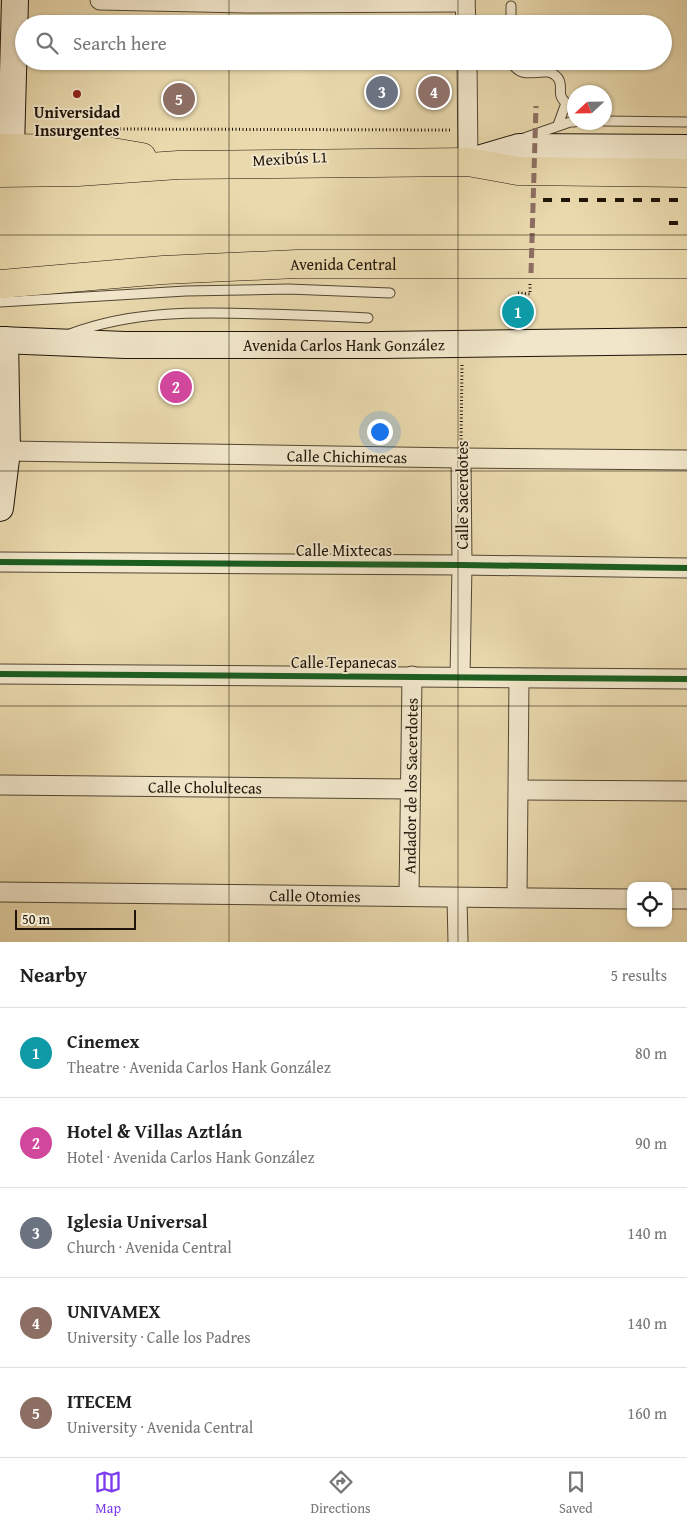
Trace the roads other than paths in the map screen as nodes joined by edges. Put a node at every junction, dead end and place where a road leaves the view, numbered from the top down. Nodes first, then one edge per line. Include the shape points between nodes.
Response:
1 (15, 0) edge
2 (100, 0) edge
3 (465, 1) edge
4 (511, 6) dead end
5 (466, 15) edge
6 (511, 15) edge
7 (467, 70) edge
8 (517, 70) edge
9 (6, 75) edge
10 (612, 121) edge
11 (687, 122) edge
12 (567, 124) edge
13 (558, 126) junction
14 (6, 148) edge
15 (687, 148) edge
16 (468, 159) junction
17 (415, 162) junction
18 (178, 165) junction
19 (0, 173) edge
20 (687, 173) edge
21 (275, 174) dead end
22 (84, 181) dead end
23 (0, 182) edge
24 (687, 264) edge
25 (0, 284) edge
26 (390, 293) dead end
27 (0, 302) edge
28 (368, 318) dead end
29 (2, 340) edge
30 (52, 341) junction
31 (687, 341) edge
32 (3, 391) edge
33 (7, 451) junction
34 (461, 458) junction
35 (687, 460) edge
36 (0, 508) edge
37 (0, 562) edge
38 (462, 565) junction
39 (687, 568) edge
40 (0, 674) edge
41 (412, 676) junction
42 (460, 677) junction
43 (519, 678) junction
44 (687, 679) edge
45 (0, 785) edge
46 (410, 789) junction
47 (519, 790) junction
48 (687, 791) edge
49 (0, 892) edge
50 (409, 896) junction
51 (518, 897) junction
52 (457, 898) junction
53 (627, 898) edge
54 (672, 899) edge
55 (687, 899) edge
56 (458, 942) edge

1 - 9 main road
2 - 3 street via 246,3
3 - 5 street
4 - 6 lane
7 - 16 street
8 - 13 lane via 520,73 551,73 557,76 566,103
9 - 14 main road
10 - 11 lane
12 - 13 lane
13 - 16 lane
14 - 18 highway via 95,149
15 - 16 main road via 519,147
16 - 17 highway
16 - 20 highway via 518,171
17 - 18 highway
17 - 21 lane, Mexibús L1
18 - 19 highway via 78,172
22 - 23 lane
24 - 25 highway, Avenida Central via 288,264 163,270
26 - 27 lane via 288,289 195,291
28 - 30 lane via 167,313 107,322
29 - 30 main road, Avenida Carlos Hank González
29 - 32 main road
30 - 31 main road, Avenida Carlos Hank González via 125,345
32 - 33 main road
33 - 34 street, Calle Chichimecas
33 - 36 main road
34 - 35 street, Calle Chichimecas
34 - 38 street, Calle Sacerdotes
37 - 38 street, Calle Mixtecas
38 - 39 street, Calle Mixtecas
38 - 42 street, Calle Sacerdotes
40 - 41 street, Calle Tepanecas
41 - 42 street, Calle Tepanecas
41 - 46 street, Andador de los Sacerdotes
42 - 43 street, Calle Tepanecas
43 - 44 street, Calle Tepanecas
43 - 47 street
45 - 46 street, Calle Cholultecas
46 - 50 street, Andador de los Sacerdotes
47 - 48 street
47 - 51 street
49 - 50 street, Calle Otomies
50 - 52 street, Calle Otomies
51 - 52 street, Calle Otomies
51 - 53 street, Calle Otomies
52 - 56 street
54 - 55 street

